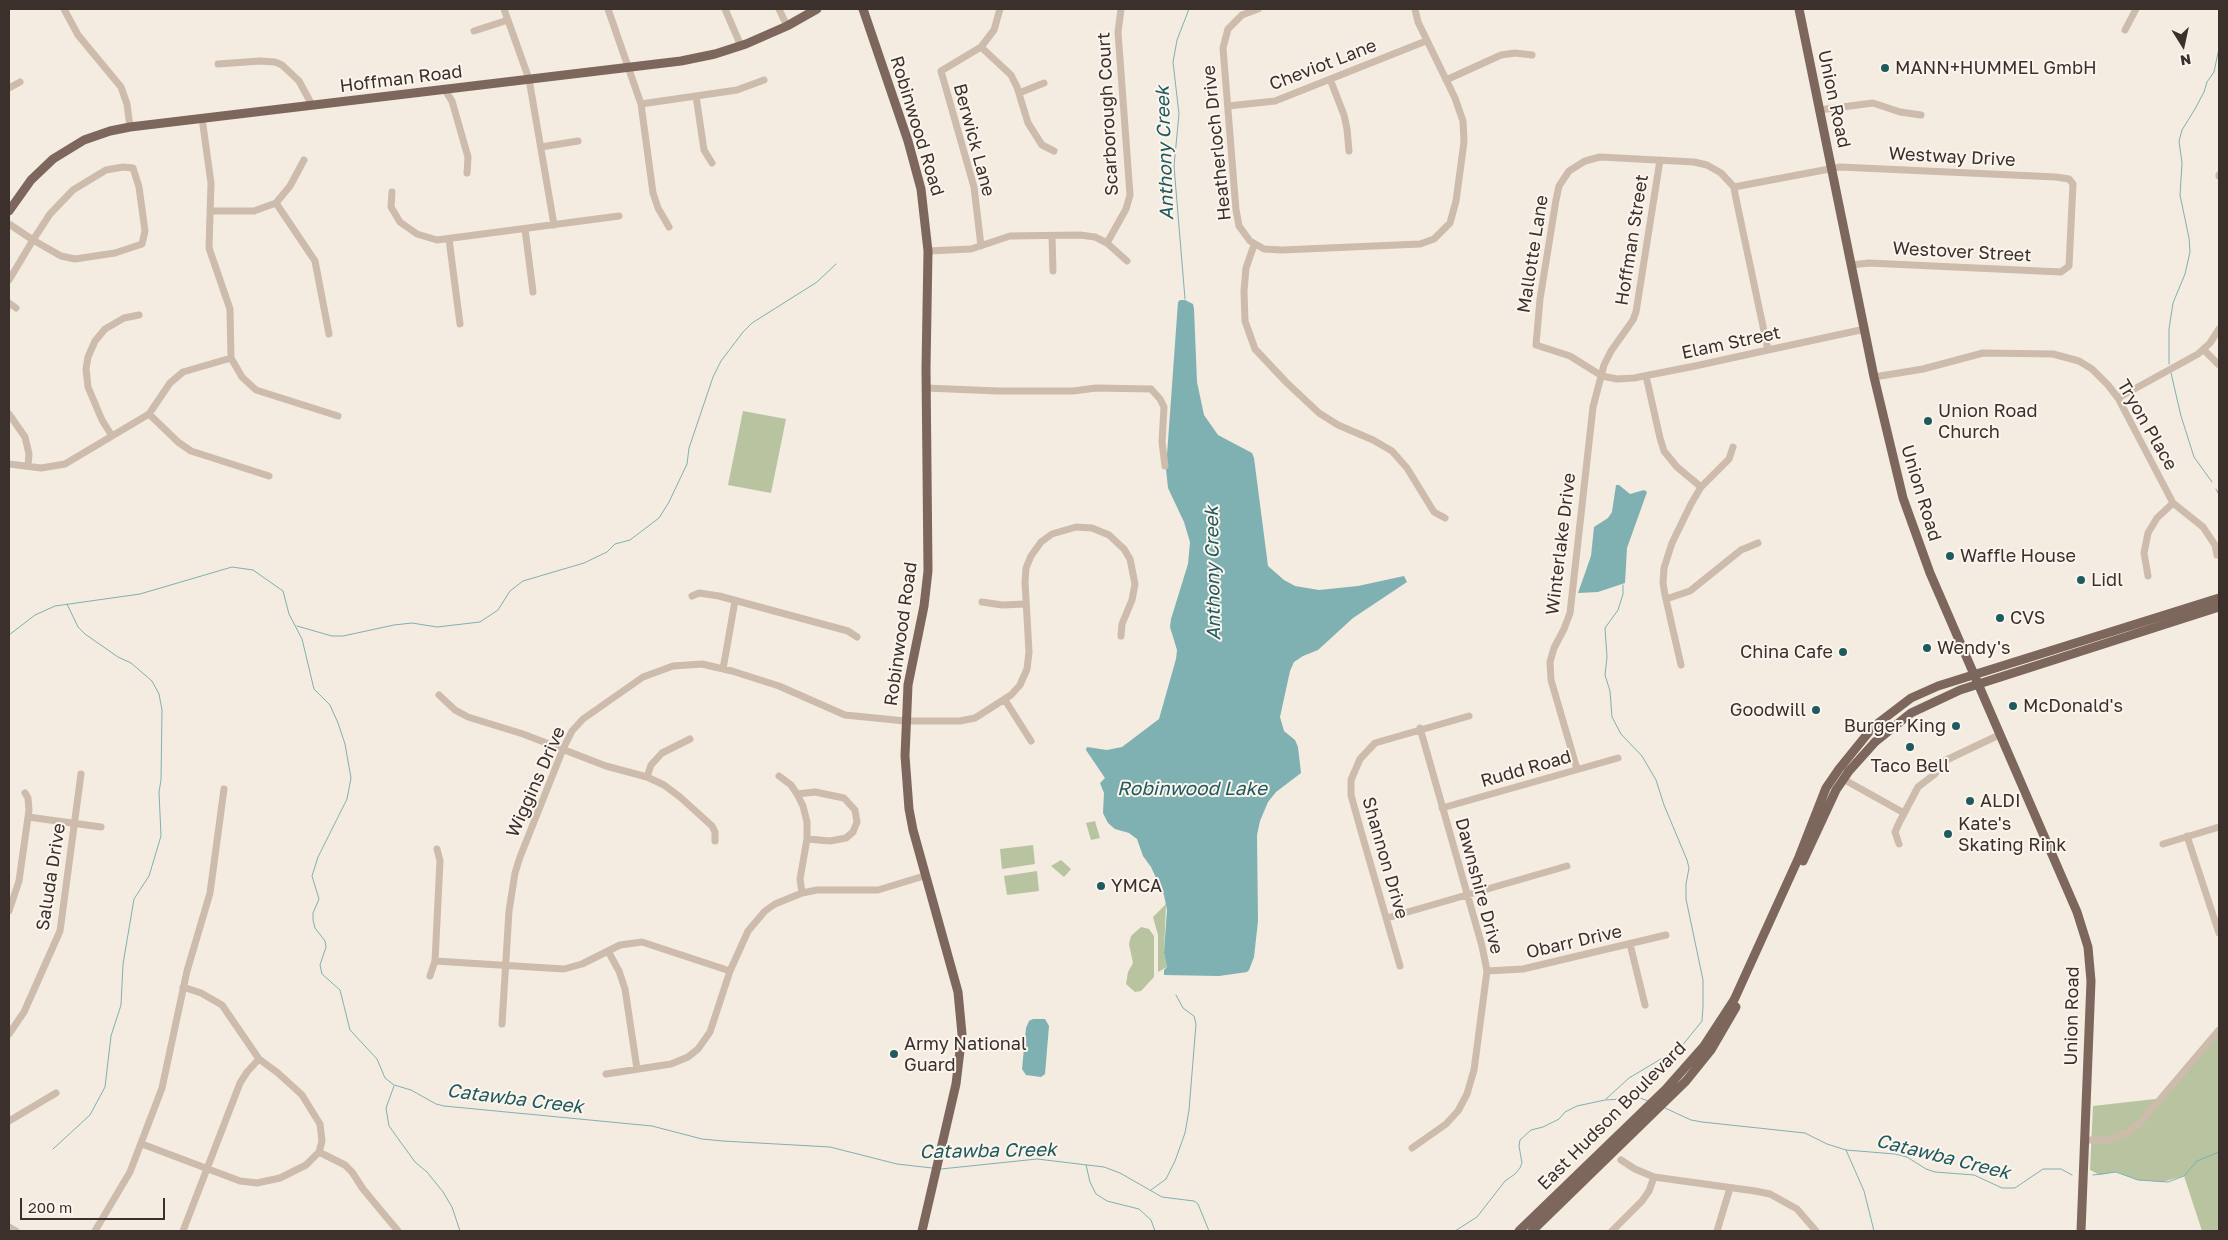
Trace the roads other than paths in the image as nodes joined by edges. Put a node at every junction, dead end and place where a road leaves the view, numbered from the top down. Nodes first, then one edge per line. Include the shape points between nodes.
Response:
1 (64, 9) edge
2 (504, 9) edge
3 (608, 9) edge
4 (725, 9) edge
5 (779, 9) edge
6 (817, 9) edge
7 (863, 9) edge
8 (1000, 9) edge
9 (1121, 9) edge
10 (1258, 9) edge
11 (1414, 9) edge
12 (1799, 9) edge
13 (2136, 9) edge
14 (508, 20) junction
15 (787, 26) junction
16 (2125, 30) dead end
17 (474, 31) dead end
18 (1426, 41) junction
19 (741, 46) junction
20 (981, 47) junction
21 (1532, 55) dead end
22 (218, 64) dead end
23 (629, 68) junction
24 (530, 79) junction
25 (764, 80) dead end
26 (1330, 80) junction
27 (1446, 80) junction
28 (20, 82) dead end
29 (1044, 83) dead end
30 (9, 88) edge
31 (445, 90) junction
32 (1018, 93) junction
33 (696, 96) junction
34 (641, 104) junction
35 (312, 105) junction
36 (1228, 106) junction
37 (1819, 110) junction
38 (1921, 115) dead end
39 (202, 118) junction
40 (130, 127) junction
41 (578, 141) dead end
42 (541, 147) junction
43 (1054, 151) dead end
44 (1349, 151) dead end
45 (304, 160) dead end
46 (1660, 160) junction
47 (712, 163) dead end
48 (1832, 168) junction
49 (467, 173) dead end
50 (1734, 188) junction
51 (392, 192) dead end
52 (276, 203) junction
53 (9, 211) edge
54 (210, 211) junction
55 (619, 216) dead end
56 (9, 224) edge
57 (554, 225) junction
58 (669, 227) dead end
59 (525, 229) junction
60 (1052, 236) junction
61 (449, 239) junction
62 (33, 240) junction
63 (1108, 243) junction
64 (1254, 245) junction
65 (980, 246) junction
66 (928, 251) junction
67 (1127, 261) dead end
68 (1852, 265) junction
69 (2069, 266) joint
70 (1053, 271) dead end
71 (9, 280) edge
72 (533, 292) dead end
73 (9, 303) edge
74 (16, 308) dead end
75 (139, 315) dead end
76 (460, 324) dead end
77 (2219, 328) edge
78 (1865, 329) junction
79 (329, 334) dead end
80 (1768, 350) junction
81 (2204, 350) junction
82 (231, 358) junction
83 (2219, 365) edge
84 (1602, 376) junction
85 (1646, 376) junction
86 (1874, 377) junction
87 (926, 388) junction
88 (2118, 398) junction
89 (9, 414) edge
90 (149, 414) junction
91 (338, 416) dead end
92 (112, 436) junction
93 (1733, 447) dead end
94 (9, 464) edge
95 (28, 466) junction
96 (1165, 466) dead end
97 (269, 476) dead end
98 (1702, 487) junction
99 (2173, 503) junction
100 (1445, 518) dead end
101 (1758, 543) dead end
102 (2217, 555) dead end
103 (2148, 576) dead end
104 (692, 596) dead end
105 (2219, 598) edge
106 (1666, 599) junction
107 (735, 601) junction
108 (982, 602) dead end
109 (1026, 604) junction
110 (2219, 607) edge
111 (1121, 636) dead end
112 (857, 637) dead end
113 (1681, 665) dead end
114 (722, 668) junction
115 (1973, 676) junction
116 (1978, 685) junction
117 (439, 695) dead end
118 (1005, 700) junction
119 (1469, 716) dead end
120 (905, 721) junction
121 (1420, 728) junction
122 (1999, 736) junction
123 (690, 739) dead end
124 (1031, 740) dead end
125 (563, 749) junction
126 (1618, 758) dead end
127 (1577, 769) junction
128 (81, 774) dead end
129 (780, 776) dead end
130 (647, 777) junction
131 (1843, 779) junction
132 (224, 789) dead end
133 (24, 794) dead end
134 (797, 794) junction
135 (1442, 808) junction
136 (1904, 813) junction
137 (28, 817) junction
138 (74, 823) junction
139 (101, 827) dead end
140 (2219, 827) edge
141 (2187, 836) junction
142 (807, 839) junction
143 (715, 841) dead end
144 (1899, 844) dead end
145 (2163, 844) dead end
146 (436, 849) dead end
147 (1567, 866) dead end
148 (924, 876) junction
149 (802, 892) junction
150 (1467, 894) junction
151 (9, 911) edge
152 (1387, 918) junction
153 (2219, 933) edge
154 (1666, 935) dead end
155 (1630, 944) junction
156 (608, 951) junction
157 (435, 961) junction
158 (506, 965) junction
159 (1400, 966) dead end
160 (1752, 967) junction
161 (730, 971) junction
162 (1487, 971) junction
163 (430, 976) dead end
164 (183, 987) junction
165 (1645, 1005) dead end
166 (502, 1024) dead end
167 (2219, 1030) edge
168 (9, 1034) edge
169 (259, 1060) junction
170 (637, 1070) junction
171 (606, 1074) dead end
172 (1671, 1090) junction
173 (56, 1093) dead end
174 (9, 1121) edge
175 (2084, 1140) junction
176 (142, 1144) junction
177 (1412, 1148) dead end
178 (319, 1152) junction
179 (1621, 1160) dead end
180 (207, 1169) junction
181 (1654, 1177) junction
182 (1730, 1188) junction
183 (9, 1227) edge
184 (16, 1231) edge
185 (95, 1231) edge
186 (183, 1231) edge
187 (397, 1231) edge
188 (922, 1231) edge
189 (1519, 1231) edge
190 (1532, 1231) edge
191 (1612, 1231) edge
192 (1716, 1231) edge
193 (1816, 1231) edge
194 (2081, 1231) edge

1 - 40 street via 78,35 121,87
2 - 14 street
3 - 23 street
4 - 19 street
5 - 15 street
6 - 15 main road, Hoffman Road
7 - 66 main road, Robinwood Road via 921,189
8 - 20 street, Berwick Lane via 994,30
9 - 63 street, Scarborough Court via 1118,32 1130,191 1126,209
10 - 36 street, Heatherloch Drive via 1242,15 1228,29 1223,48
11 - 18 street
12 - 37 main road, Union Road
13 - 16 street
14 - 17 street
14 - 24 street
15 - 19 main road, Hoffman Road
18 - 26 street, Cheviot Lane
18 - 27 street
19 - 23 main road, Hoffman Road via 696,58
20 - 32 street via 1008,71
20 - 65 street, Berwick Lane via 941,72 974,187
21 - 27 street via 1501,55
22 - 35 street via 260,61 282,65 299,81
23 - 24 main road, Hoffman Road
23 - 34 street
24 - 31 main road, Hoffman Road
24 - 42 street
25 - 33 street via 737,90
26 - 36 street, Cheviot Lane via 1275,100
26 - 44 street via 1344,115
27 - 64 street via 1462,115 1464,134 1453,216 1440,235 1427,243 1412,245 1282,250
28 - 30 street
29 - 32 street
31 - 35 main road, Hoffman Road
31 - 49 street via 452,101 468,156
32 - 43 street via 1034,135 1042,145
33 - 34 street
33 - 47 street via 704,150
34 - 58 street via 653,193
35 - 39 main road, Hoffman Road
36 - 64 street, Heatherloch Drive via 1237,220
37 - 38 street via 1873,103
37 - 48 main road, Union Road
39 - 40 main road, Hoffman Road
39 - 54 street via 211,182
40 - 53 main road, Hoffman Road via 93,136 59,155 31,180
41 - 42 street
42 - 57 street
45 - 52 street
46 - 50 street, Mallotte Lane via 1707,165
46 - 84 street, Hoffman Street via 1636,312 1611,351
46 - 84 street, Mallotte Lane via 1592,159 1578,164 1569,172 1557,192 1536,346 1570,356
48 - 50 street, Westway Drive
48 - 68 main road, Union Road
48 - 69 street, Westway Drive via 2071,180 2074,187
50 - 80 street
51 - 61 street via 393,211 408,228 426,238
52 - 54 street via 254,211
52 - 79 street via 315,261
54 - 82 street via 209,248 230,310
55 - 57 street
56 - 62 street
57 - 59 street
59 - 61 street
59 - 72 street
60 - 63 street via 1090,236
60 - 65 street via 1010,236
60 - 70 street
61 - 76 street
62 - 62 street via 61,256 75,259 115,253 142,244 145,238 143,210 133,168 106,170 79,185 50,214
62 - 71 street
63 - 67 street
64 - 100 street via 1246,268 1244,298 1247,328 1255,349 1319,413 1392,451 1407,468 1434,512
65 - 66 street via 963,251
66 - 87 main road, Robinwood Road
68 - 69 street, Westover Street via 1870,263 2055,272
68 - 78 main road, Union Road
73 - 74 street
75 - 92 street via 124,318 105,329 88,357 88,387
77 - 81 street
78 - 80 street, Elam Street
78 - 86 main road, Union Road
80 - 85 street, Elam Street
81 - 83 street
81 - 88 street
82 - 90 street via 183,372 170,383
82 - 91 street via 242,377 256,390
84 - 85 street, Elam Street via 1617,379
84 - 127 street, Winterlake Drive via 1592,414 1570,613 1550,662 1551,680
85 - 98 street via 1664,451 1677,467
86 - 88 street, Tryon Place via 1983,353 2053,354 2072,358 2092,369
86 - 115 main road, Union Road via 1908,512
87 - 96 street via 1151,390 1164,407 1162,442
87 - 120 main road, Robinwood Road via 928,571
88 - 99 street, Tryon Place
89 - 95 street via 25,437
90 - 92 street
90 - 97 street via 191,451
92 - 95 street via 65,464 47,468
93 - 98 street via 1729,459
94 - 95 street
98 - 106 street via 1687,511 1668,554 1663,577
99 - 102 street, Tryon Place via 2204,527
99 - 103 street via 2148,532 2144,553
101 - 106 street via 1741,550 1690,591
104 - 107 street via 698,593
105 - 115 main road, East Hudson Boulevard
106 - 113 street
107 - 112 street via 848,631
107 - 114 street
108 - 109 street
109 - 111 street, Wiggins Drive via 1026,568 1030,556 1041,542 1064,529 1081,527 1097,530 1115,539 1124,549 1134,572 1134,592
109 - 118 street, Wiggins Drive via 1029,663 1020,685
110 - 116 main road, East Hudson Boulevard
114 - 120 street, Wiggins Drive via 779,686 845,715
114 - 125 street, Wiggins Drive via 702,664 673,666 643,677 583,719
115 - 116 main road, Union Road
115 - 160 main road, East Hudson Boulevard via 1911,698 1873,727 1839,769 1820,802
116 - 122 main road, Union Road
116 - 131 main road, East Hudson Boulevard via 1946,696 1905,717 1875,742
117 - 125 street via 468,717
118 - 120 street, Wiggins Drive via 980,716 965,721
118 - 124 street
119 - 121 street, Shannon Drive
120 - 148 main road, Robinwood Road via 909,809
121 - 135 street, Dawnshire Drive
121 - 152 street, Shannon Drive via 1369,747 1351,780 1351,795
122 - 136 street via 1940,763 1935,774 1918,787
122 - 175 main road, Union Road via 2076,910 2088,946 2091,981
123 - 130 street via 662,753 651,765
125 - 130 street via 606,766
125 - 158 street, Wiggins Drive via 520,857 509,911
126 - 127 street, Rudd Road
127 - 135 street, Rudd Road
128 - 138 street, Saluda Drive
129 - 134 street
130 - 143 street via 680,797 712,826
131 - 136 street
131 - 160 main road, East Hudson Boulevard
132 - 164 street via 210,893
133 - 137 street via 28,798
134 - 142 street via 808,822
134 - 142 street via 815,792 844,798 855,810 857,822 846,838 830,842
135 - 150 street, Dawnshire Drive
136 - 144 street via 1895,830
137 - 138 street
137 - 151 street via 19,881
138 - 139 street
138 - 168 street, Saluda Drive via 58,938 24,1012
140 - 141 street
141 - 145 street
141 - 153 street
142 - 149 street via 800,879
146 - 157 street via 440,861
147 - 150 street
148 - 149 street via 878,890
148 - 188 main road, Robinwood Road via 950,963 962,1013 962,1034 959,1068
149 - 161 street via 776,904 756,921 741,943
150 - 152 street
150 - 162 street, Dawnshire Drive
152 - 159 street, Shannon Drive
154 - 155 street, Obarr Drive
155 - 162 street, Obarr Drive via 1523,969
155 - 165 street
156 - 158 street via 564,969
156 - 161 street via 620,945 642,942
156 - 170 street via 625,989
157 - 158 street
157 - 163 street
158 - 166 street, Wiggins Drive
160 - 172 main road, East Hudson Boulevard via 1722,1033 1698,1066
161 - 170 street via 710,1032 698,1049 680,1062
162 - 177 street, Dawnshire Drive via 1468,1094 1446,1124
164 - 169 street via 222,1005
164 - 176 street via 162,1088
167 - 175 street via 2140,1123 2108,1140
169 - 178 street via 302,1095 320,1124 322,1141
169 - 180 street via 240,1084
170 - 171 street
172 - 189 main road, East Hudson Boulevard via 1629,1125
172 - 190 main road, East Hudson Boulevard via 1639,1128
173 - 174 street
175 - 194 main road, Union Road
176 - 180 street
176 - 185 street via 125,1182
178 - 180 street via 299,1169 268,1182 240,1181
178 - 187 street via 352,1172
179 - 181 street
180 - 186 street
181 - 182 street
181 - 191 street via 1642,1201
182 - 192 street
182 - 193 street via 1763,1192 1784,1201 1803,1214
183 - 184 street

